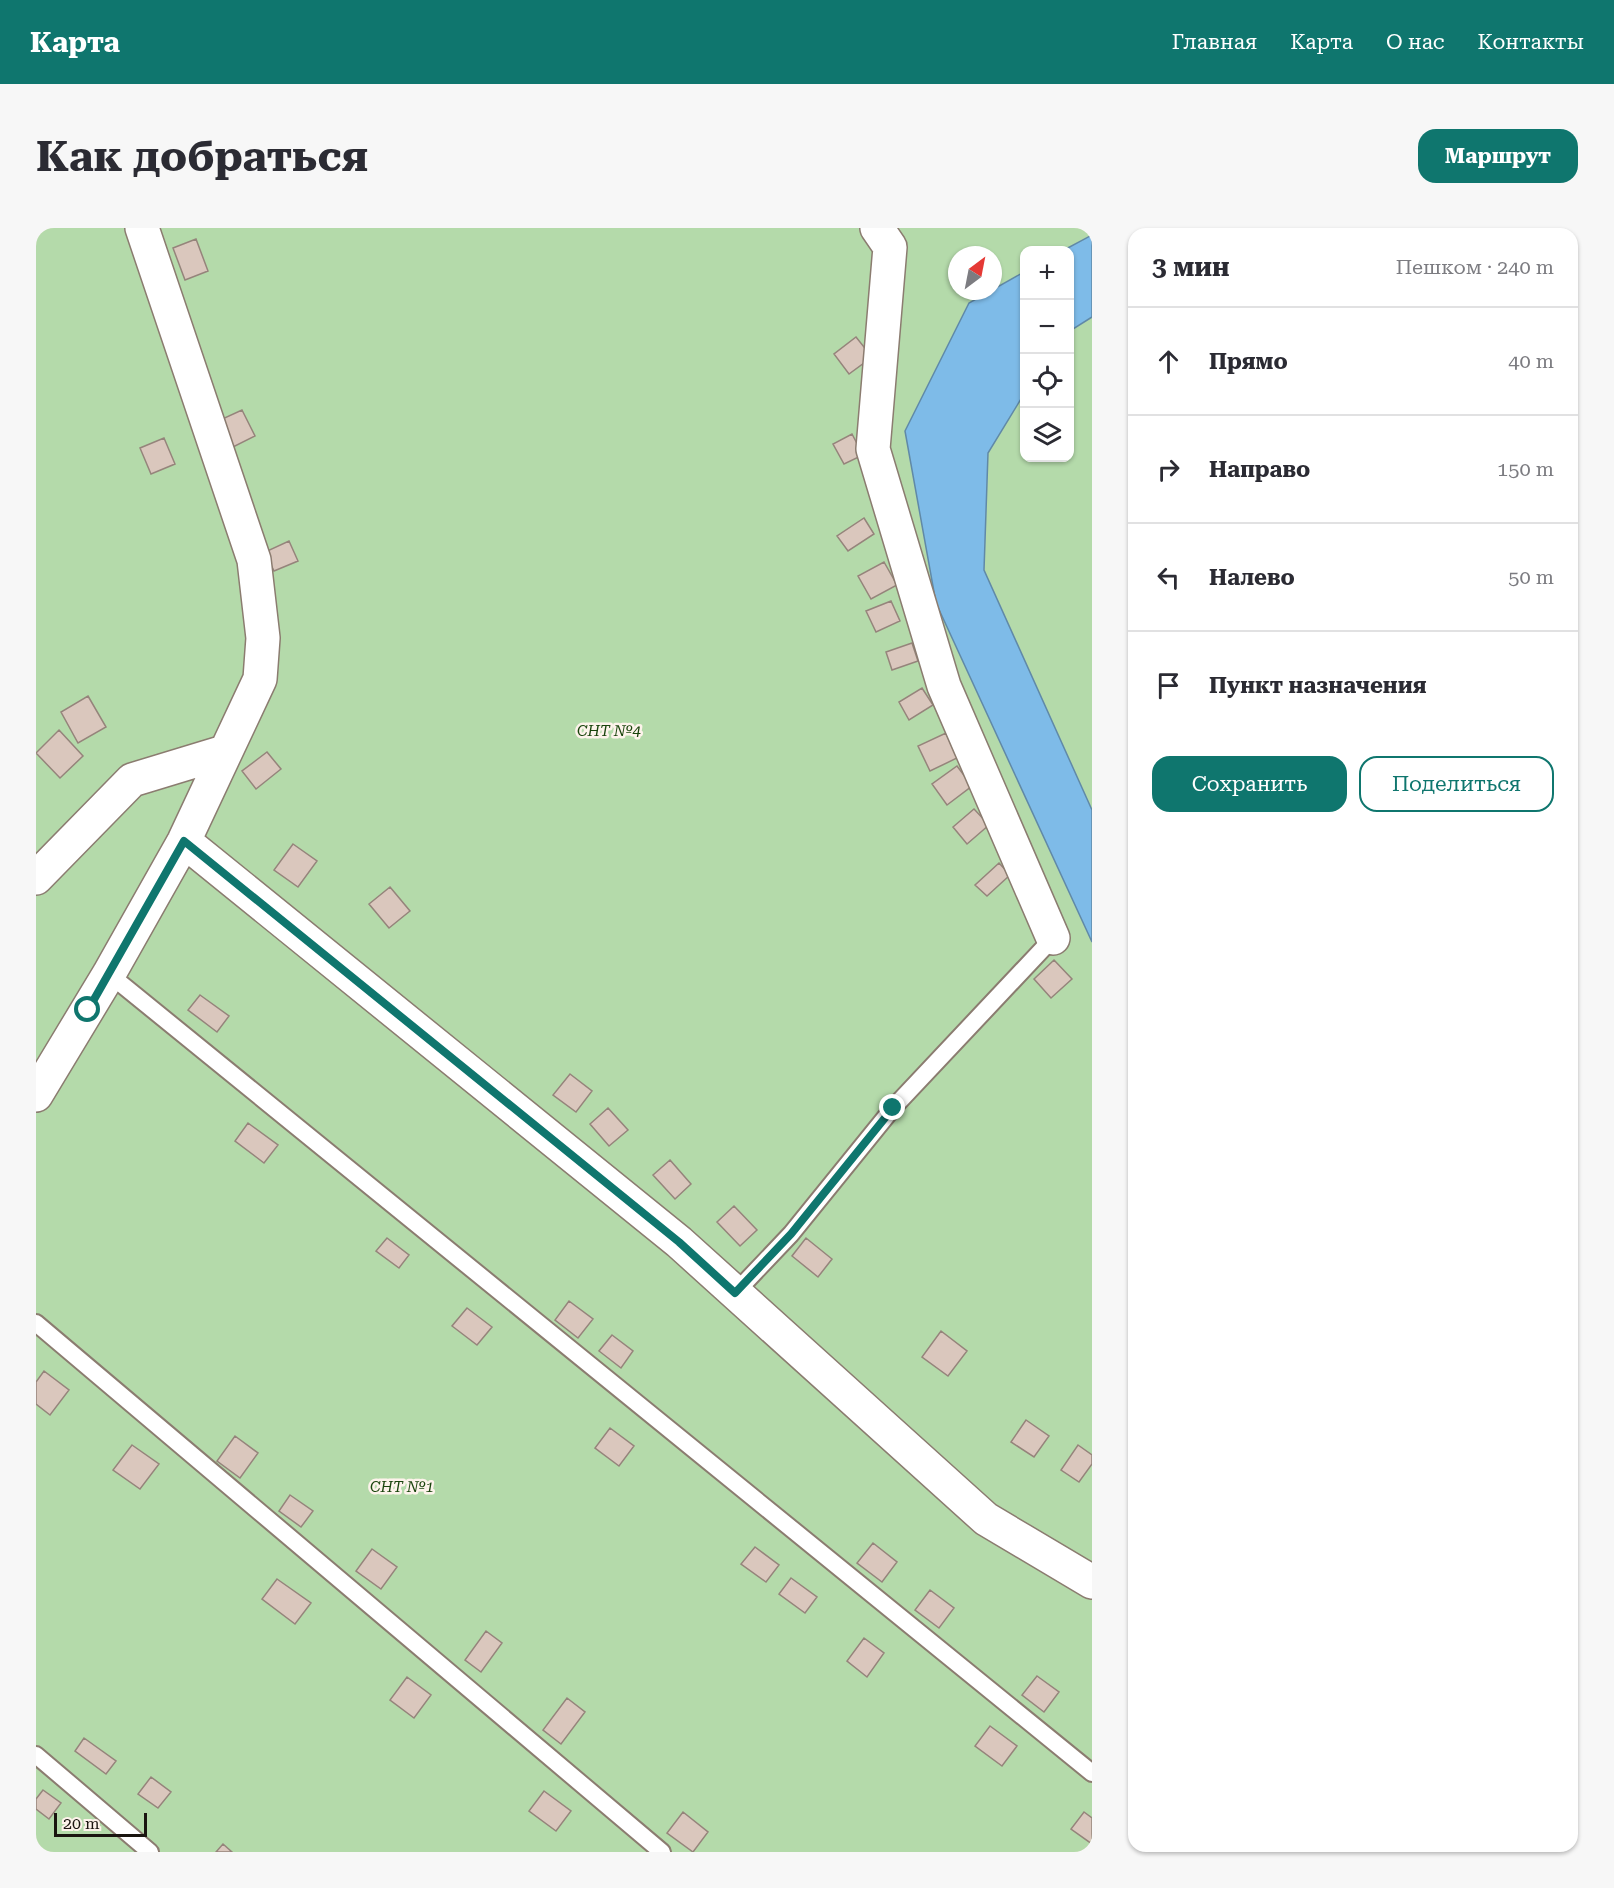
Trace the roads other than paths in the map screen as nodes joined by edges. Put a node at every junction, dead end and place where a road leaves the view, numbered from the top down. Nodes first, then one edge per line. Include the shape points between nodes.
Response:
1 (142, 228) edge
2 (877, 228) edge
3 (224, 752) junction
4 (184, 841) junction
5 (36, 878) edge
6 (1053, 938) joint
7 (109, 974) junction
8 (36, 1095) edge
9 (735, 1293) junction
10 (36, 1323) edge
11 (1092, 1582) edge
12 (36, 1755) edge
13 (1092, 1773) edge
14 (150, 1852) edge
15 (662, 1852) edge

1 - 3 street via 254,560 263,638 260,679
2 - 6 street via 890,247 873,449 944,686
3 - 4 street
3 - 5 street via 132,780
4 - 7 street
4 - 9 street via 679,1242
6 - 9 lane via 893,1108 791,1234
7 - 8 street
7 - 13 lane
9 - 11 street via 986,1519
10 - 15 lane
12 - 14 lane

